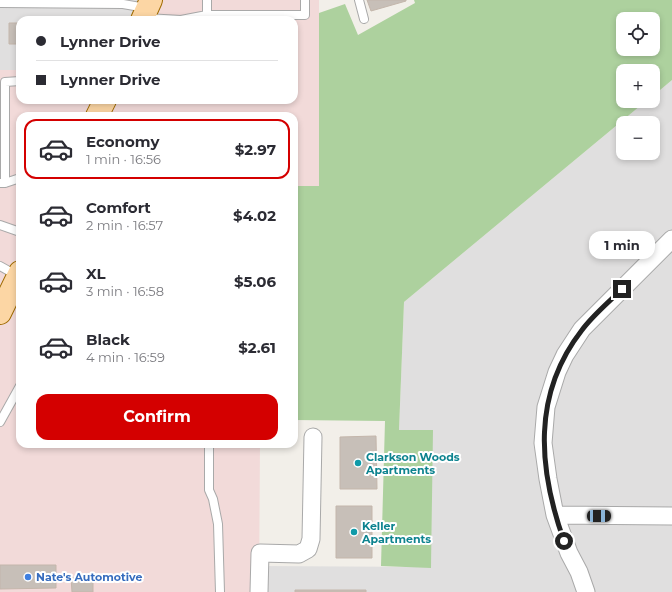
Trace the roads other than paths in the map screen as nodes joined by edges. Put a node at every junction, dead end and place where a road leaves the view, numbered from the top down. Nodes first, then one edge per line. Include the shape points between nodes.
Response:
1 (207, 0) edge
2 (305, 0) edge
3 (359, 0) edge
4 (0, 3) edge
5 (145, 12) edge
6 (207, 15) junction
7 (163, 16) edge
8 (202, 16) edge
9 (364, 19) dead end
10 (16, 81) edge
11 (16, 179) edge
12 (3, 183) edge
13 (0, 225) edge
14 (16, 231) edge
15 (672, 239) edge
16 (14, 273) edge
17 (0, 313) edge
18 (16, 393) edge
19 (0, 422) edge
20 (313, 437) dead end
21 (209, 448) edge
22 (555, 516) junction
23 (672, 516) edge
24 (220, 592) edge
25 (259, 592) edge
26 (586, 592) edge

1 - 6 lane
2 - 6 lane via 305,15
3 - 9 lane
4 - 5 lane via 123,4
5 - 7 lane
6 - 8 lane
10 - 12 lane via 5,82
11 - 12 lane
13 - 14 lane
15 - 22 street via 582,329 557,372 546,407 543,443
16 - 17 main road
18 - 19 lane
20 - 25 street via 311,539 308,549 299,554 260,553
21 - 24 lane via 209,490 218,524
22 - 23 street
22 - 26 street

